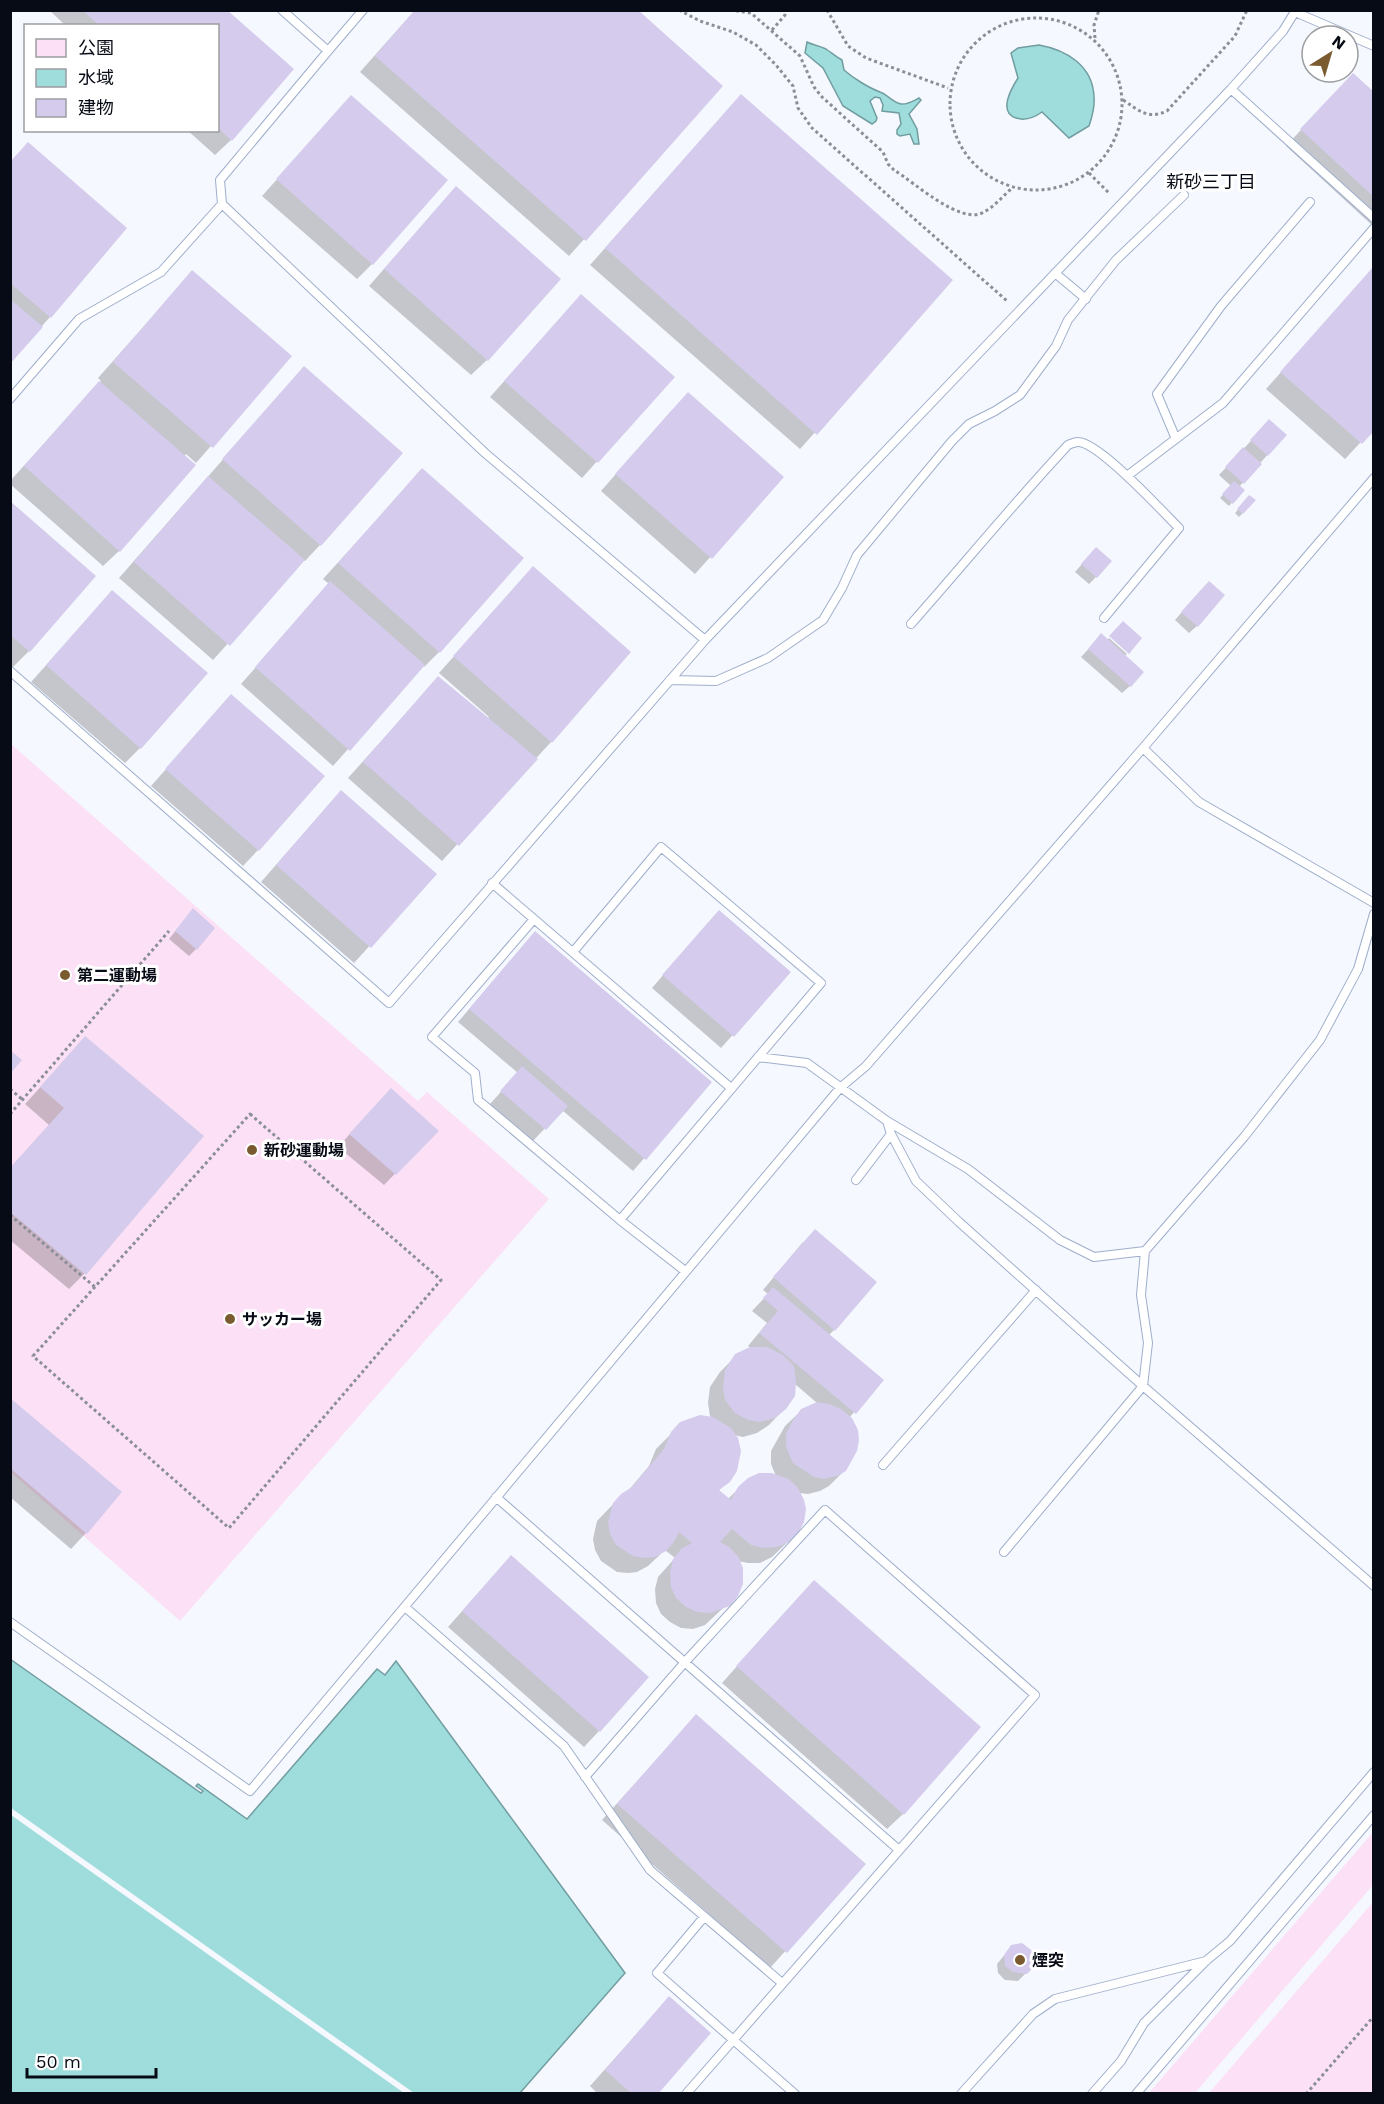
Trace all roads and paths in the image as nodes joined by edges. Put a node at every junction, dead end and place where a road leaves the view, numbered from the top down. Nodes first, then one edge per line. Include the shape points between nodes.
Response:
1 (282, 10) edge
2 (363, 10) edge
3 (680, 10) edge
4 (730, 10) edge
5 (786, 10) edge
6 (827, 10) edge
7 (1099, 10) edge
8 (1247, 10) edge
9 (1295, 11) edge
10 (772, 30) junction
11 (1095, 39) junction
12 (1374, 46) edge
13 (328, 51) junction
14 (948, 88) junction
15 (1231, 88) junction
16 (1122, 99) junction
17 (1089, 173) junction
18 (1012, 188) junction
19 (1110, 194) dead end
20 (1184, 195) dead end
21 (1310, 202) dead end
22 (222, 204) junction
23 (1374, 218) edge
24 (1374, 228) edge
25 (1055, 273) junction
26 (1086, 299) junction
27 (1007, 301) dead end
28 (10, 399) edge
29 (1176, 439) junction
30 (1127, 476) junction
31 (1374, 478) edge
32 (1104, 618) dead end
33 (911, 624) dead end
34 (705, 640) junction
35 (10, 671) edge
36 (670, 680) junction
37 (1143, 748) junction
38 (492, 884) junction
39 (1374, 903) edge
40 (1374, 914) edge
41 (534, 919) junction
42 (169, 931) dead end
43 (573, 952) junction
44 (758, 1057) junction
45 (840, 1088) junction
46 (10, 1089) edge
47 (731, 1089) junction
48 (23, 1100) junction
49 (10, 1114) edge
50 (887, 1121) junction
51 (891, 1134) junction
52 (856, 1180) dead end
53 (10, 1215) edge
54 (620, 1220) junction
55 (1145, 1251) junction
56 (685, 1271) junction
57 (95, 1287) junction
58 (1036, 1290) junction
59 (1143, 1386) junction
60 (883, 1465) dead end
61 (496, 1497) junction
62 (1004, 1552) dead end
63 (1374, 1586) edge
64 (405, 1607) junction
65 (10, 1622) edge
66 (685, 1662) junction
67 (1374, 1772) edge
68 (585, 1777) junction
69 (1374, 1815) edge
70 (899, 1850) junction
71 (704, 1917) junction
72 (1207, 1960) junction
73 (782, 1983) junction
74 (1374, 2016) edge
75 (734, 2039) junction
76 (687, 2093) edge
77 (795, 2094) edge
78 (962, 2094) edge
79 (1092, 2094) edge
80 (1136, 2094) edge
81 (1306, 2094) edge

1 - 13 lane
2 - 13 lane
3 - 27 path via 756,45 794,86 798,108 812,128
4 - 10 path via 751,13
5 - 10 path
6 - 14 path via 848,46 866,58
7 - 11 path
8 - 16 path via 1235,36 1167,111 1157,116 1145,114
9 - 12 lane
9 - 15 lane via 1284,31
10 - 18 path via 800,56 822,97 883,152 894,170 945,206 962,213 984,213
11 - 14 path via 1071,24 1043,17 1014,19 988,31 971,45
11 - 16 path via 1113,62
13 - 22 lane via 220,180
14 - 18 path via 953,130 966,156 987,176
15 - 23 lane
15 - 25 lane
16 - 17 path via 1123,119 1111,148
17 - 18 path via 1070,185 1041,191
17 - 19 path
20 - 26 lane via 1116,260
21 - 29 lane via 1221,306 1157,394
22 - 28 lane via 160,272 79,319
22 - 34 lane via 485,453
24 - 29 lane via 1223,403
25 - 26 lane
25 - 34 lane
26 - 36 lane via 1020,395 969,424 857,555 823,620 768,658 716,681
29 - 30 lane
30 - 32 lane via 1179,528
30 - 33 lane via 1092,447 1079,442 1068,445
31 - 37 lane
34 - 36 lane
35 - 38 lane via 389,1002
36 - 38 lane
37 - 39 lane via 1199,802
37 - 45 lane via 866,1066
38 - 41 lane
40 - 55 lane via 1358,969 1320,1040 1244,1137
41 - 43 lane
41 - 54 lane via 432,1037 475,1073 478,1100
42 - 48 path
43 - 44 lane via 661,846 821,983
43 - 47 lane
44 - 45 lane via 807,1063
44 - 47 lane
45 - 50 lane
45 - 56 lane
46 - 48 path
47 - 54 lane
48 - 49 path
50 - 51 lane
50 - 55 lane via 968,1169 1068,1245 1094,1257
51 - 52 lane
51 - 58 lane via 916,1180
53 - 57 path
54 - 56 lane
55 - 59 lane via 1141,1295 1148,1343
56 - 61 lane
57 - 57 path via 250,1114 441,1280 229,1528 33,1356
58 - 59 lane
58 - 60 lane
59 - 62 lane
59 - 63 lane
61 - 64 lane
61 - 66 lane
64 - 65 lane via 250,1791
64 - 68 lane via 564,1746
66 - 68 lane
66 - 70 lane
66 - 70 lane via 825,1510 1035,1695
67 - 72 lane via 1230,1941
68 - 71 lane via 650,1870
69 - 80 lane
70 - 73 lane
71 - 73 lane
71 - 75 lane via 657,1973
72 - 78 lane via 1055,1999 1033,2014
72 - 79 lane via 1144,2024 1121,2061
73 - 75 lane
74 - 81 path
75 - 76 lane
75 - 77 lane

